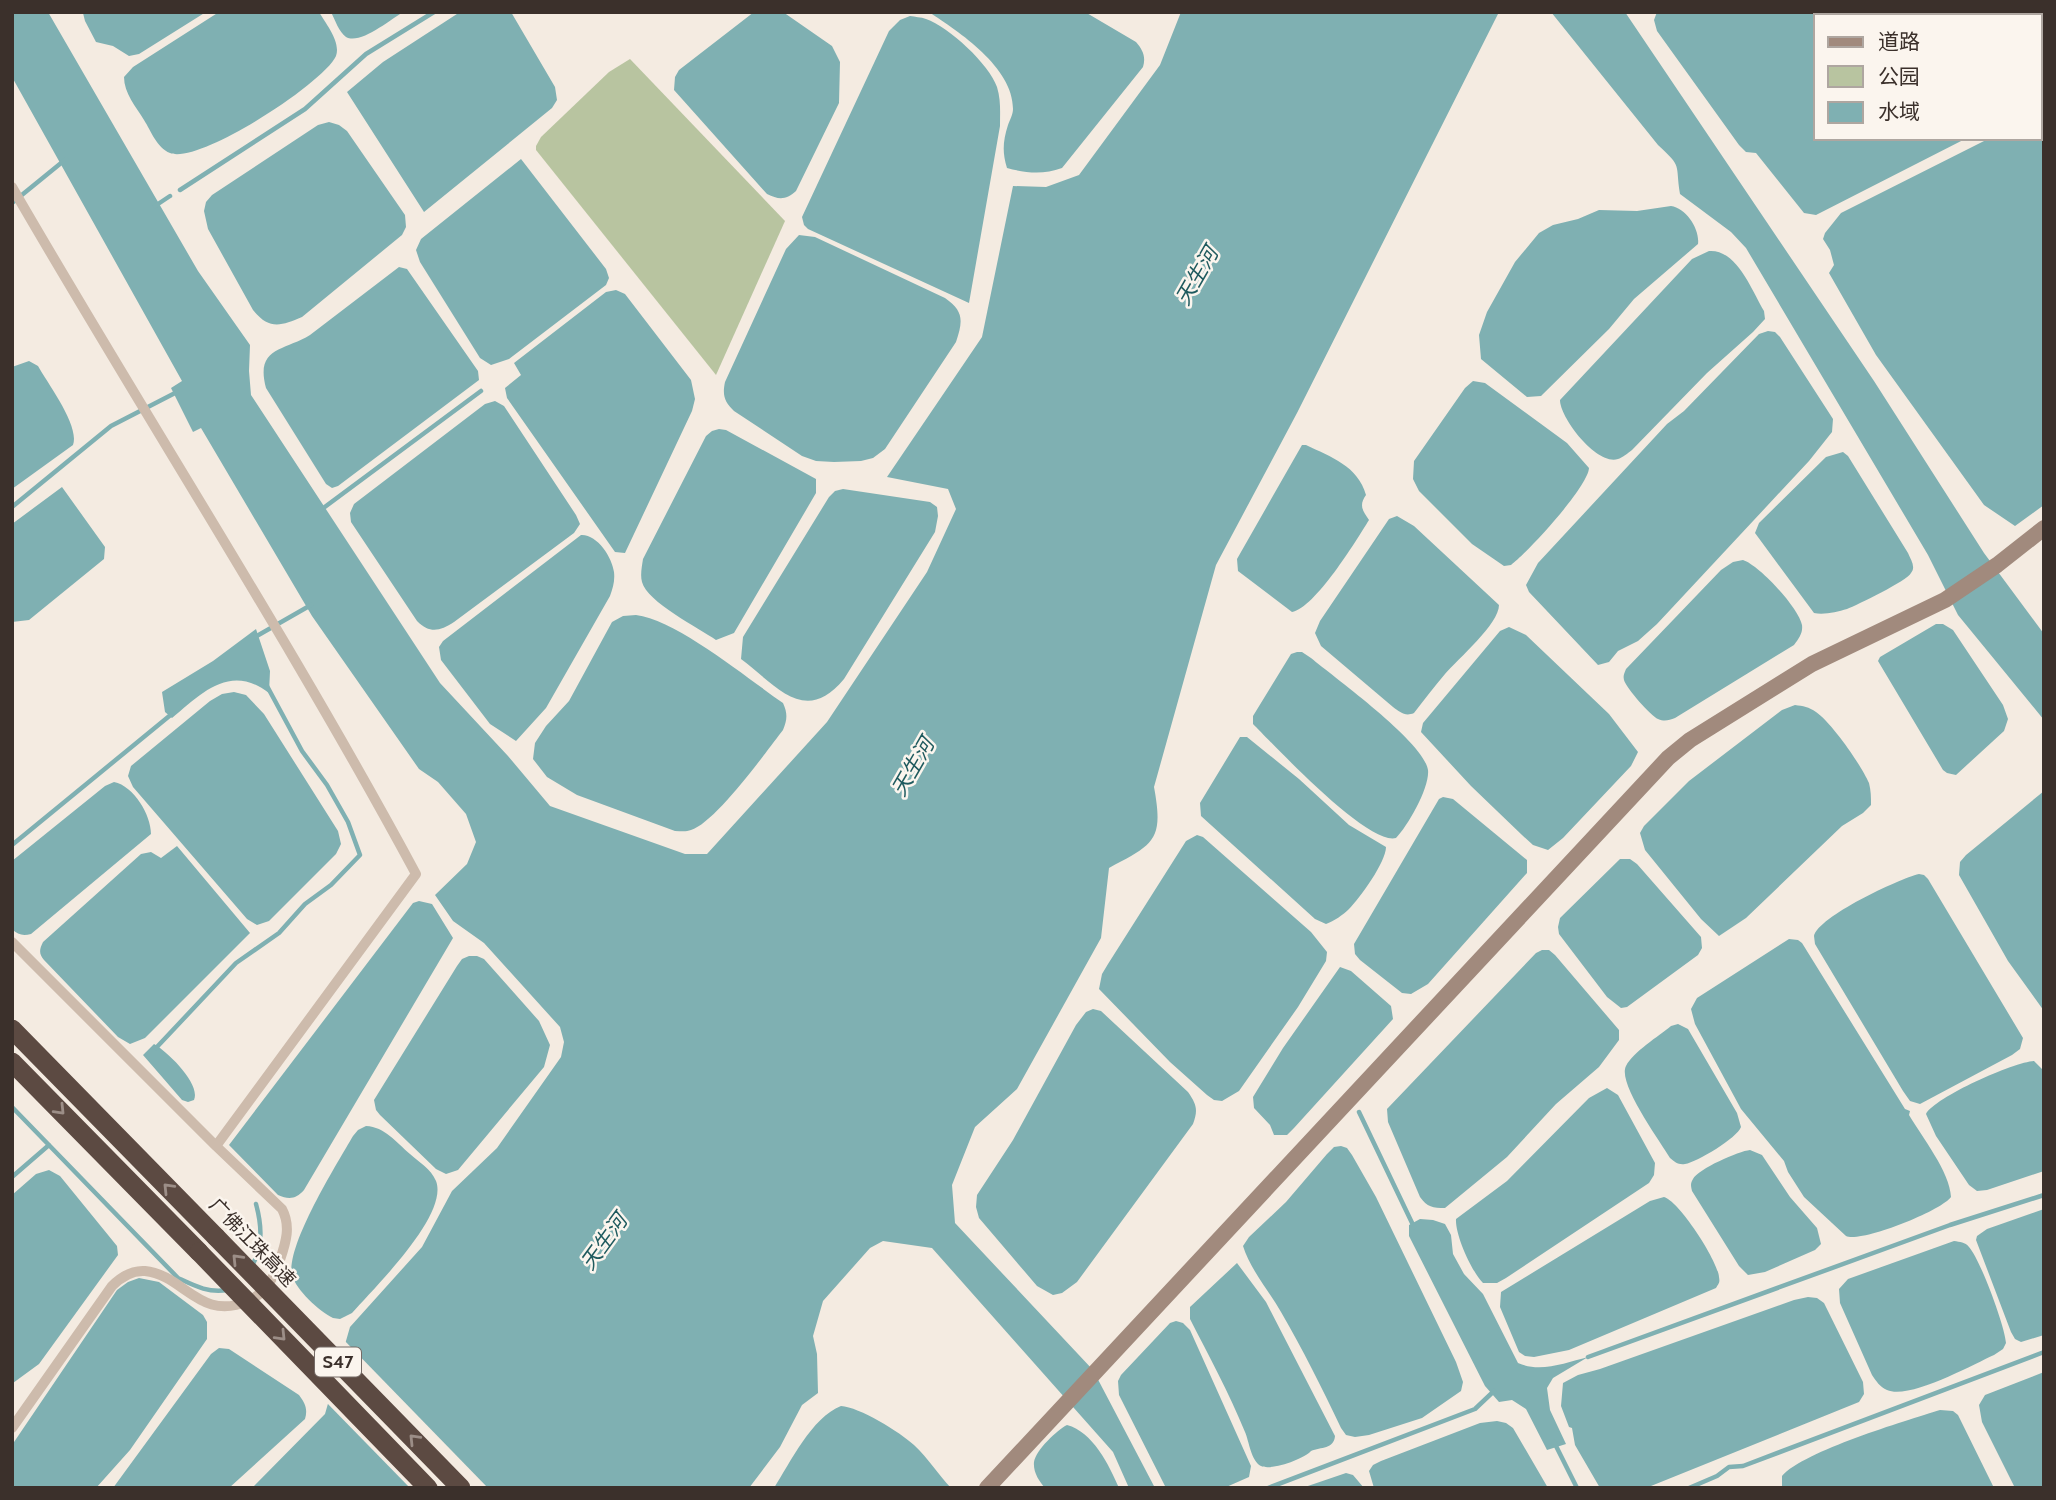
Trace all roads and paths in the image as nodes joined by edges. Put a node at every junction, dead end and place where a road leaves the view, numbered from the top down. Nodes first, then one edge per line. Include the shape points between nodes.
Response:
1 (12, 187) edge
2 (2044, 528) edge
3 (12, 942) edge
4 (12, 1029) edge
5 (12, 1062) edge
6 (216, 1146) junction
7 (12, 1428) edge
8 (428, 1488) edge
9 (461, 1488) edge
10 (987, 1488) edge

1 - 6 street via 260,597 416,874
2 - 10 street via 1945,600 1812,664 1668,758
3 - 6 street
9 -> 4 highway, 广佛江珠高速 / S47, bridge
5 -> 8 highway, S47, bridge
6 - 7 street via 288,1220 281,1258 270,1283 258,1297 223,1307 206,1303 156,1274 132,1272 112,1286

